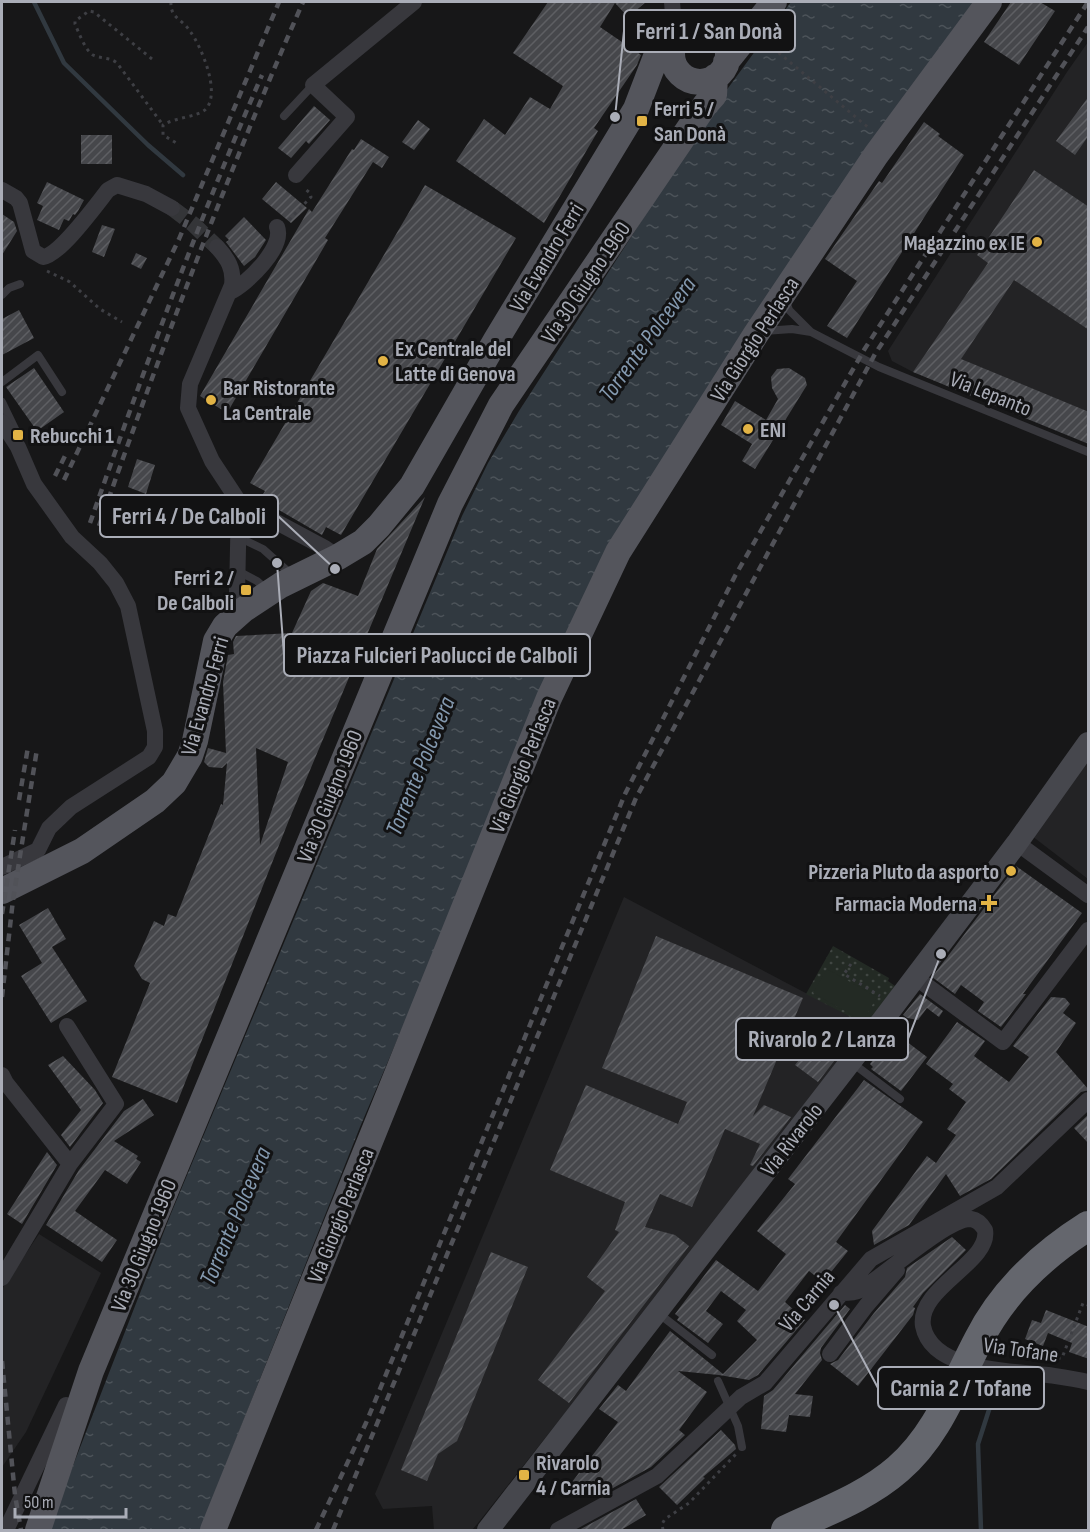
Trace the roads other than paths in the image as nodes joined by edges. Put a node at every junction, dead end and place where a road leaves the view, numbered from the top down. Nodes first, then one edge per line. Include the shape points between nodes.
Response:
1 (414, 2) edge
2 (764, 2) edge
3 (774, 2) edge
4 (989, 2) edge
5 (671, 21) edge
6 (713, 29) junction
7 (755, 32) junction
8 (703, 73) junction
9 (313, 85) junction
10 (642, 94) junction
11 (284, 116) dead end
12 (296, 175) road end
13 (2, 190) edge
14 (172, 208) tunnel mouth
15 (278, 226) road end
16 (217, 247) tunnel mouth
17 (20, 284) dead end
18 (230, 292) junction
19 (785, 292) junction
20 (2, 295) edge
21 (811, 332) junction
22 (756, 334) junction
23 (2, 382) edge
24 (62, 392) dead end
25 (2, 402) edge
26 (2, 422) edge
27 (18, 447) junction
28 (1089, 452) edge
29 (238, 502) junction
30 (238, 537) junction
31 (338, 557) junction
32 (237, 571) junction
33 (294, 578) junction
34 (270, 592) junction
35 (243, 610) junction
36 (1089, 743) edge
37 (1017, 843) junction
38 (2, 867) edge
39 (2, 891) edge
40 (1089, 895) edge
41 (1089, 930) edge
42 (915, 977) junction
43 (67, 1026) dead end
44 (851, 1062) junction
45 (2, 1075) edge
46 (900, 1100) dead end
47 (1089, 1100) edge
48 (70, 1164) junction
49 (1089, 1226) edge
50 (908, 1254) junction
51 (2, 1278) edge
52 (842, 1293) junction
53 (657, 1313) junction
54 (830, 1354) dead end
55 (712, 1355) dead end
56 (718, 1382) dead end
57 (1089, 1382) edge
58 (66, 1405) dead end
59 (729, 1408) junction
60 (742, 1447) road end
61 (6, 1530) edge
62 (38, 1530) edge
63 (214, 1530) edge
64 (489, 1530) edge
65 (558, 1530) edge
66 (786, 1530) edge

1 - 9 street
2 - 7 main road
3 - 7 main road
4 - 19 main road, Via Giorgio Perlasca via 880,148
5 - 6 main road
5 - 8 main road via 674,64
5 - 10 main road, Via Evandro Ferri
6 - 7 main road
6 - 8 main road via 721,35 728,53
7 - 8 main road
8 - 10 main road
8 - 62 main road, Via 30 Giugno 1960 via 705,105 501,405 450,504 91,1371
9 - 11 lane
9 - 12 street via 347,117
10 - 31 main road, Via Evandro Ferri via 412,486 363,542
13 - 14 street via 20,203 35,253 46,257 67,240 108,190 117,185
15 - 18 street via 275,247 240,287
16 - 18 street via 232,271
17 - 20 lane
18 - 29 street via 190,384 188,408 212,461
19 - 21 lane via 789,310
19 - 22 main road, Via Giorgio Perlasca
21 - 22 lane via 792,328
21 - 28 lane, Via Lepanto via 879,367
22 - 63 main road, Via Giorgio Perlasca via 618,552 549,698
23 - 24 lane via 38,355
25 - 27 lane via 22,443
26 - 27 street
27 - 38 street via 34,484 72,537 100,563 128,606 156,740 149,757 57,819 38,850
29 - 30 street
29 - 31 street
30 - 32 street
30 - 33 lane via 263,549
31 - 33 main road, Via Evandro Ferri
32 - 34 lane via 257,580
32 - 35 street via 237,594
33 - 34 main road, Via Evandro Ferri
34 - 35 main road, Via Evandro Ferri
35 - 39 main road, Via Evandro Ferri via 225,626 216,641 195,741 174,783 155,801 82,851
36 - 37 main road, Via Rivarolo
37 - 40 street
37 - 42 main road, Via Rivarolo
41 - 42 street via 1003,1042
42 - 44 main road, Via Rivarolo
43 - 48 street via 116,1104
44 - 46 lane
44 - 53 main road, Via Rivarolo
45 - 48 street
47 - 52 street, Via Carnia via 997,1187 871,1258
48 - 51 street
49 - 66 highway via 1065,1240 1010,1290 980,1337 942,1413 899,1469 873,1488
50 - 52 street, Via Tofane via 859,1290
50 - 54 street, Via Tofane
50 - 57 street, Via Tofane via 959,1223 980,1223 986,1230 984,1245 936,1293 926,1309 923,1322 929,1340 971,1366
52 - 59 street, Via Carnia via 765,1383
53 - 55 lane
53 - 64 main road, Via Rivarolo
56 - 59 lane
58 - 61 street
59 - 60 lane
59 - 65 street, Via Carnia via 657,1476

